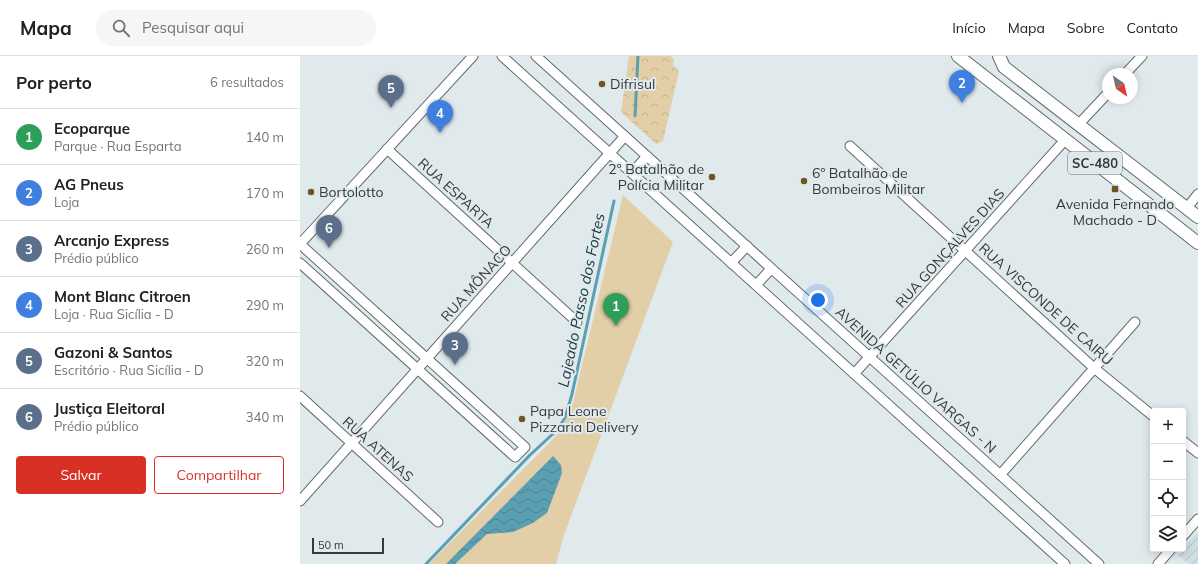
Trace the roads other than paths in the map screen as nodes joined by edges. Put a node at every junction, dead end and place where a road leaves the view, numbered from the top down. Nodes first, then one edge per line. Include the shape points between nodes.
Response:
1 (473, 56) edge
2 (502, 56) edge
3 (536, 56) edge
4 (958, 56) edge
5 (999, 56) edge
6 (1142, 56) edge
7 (1131, 68) edge
8 (1102, 99) edge
9 (1078, 125) junction
10 (625, 136) junction
11 (1065, 140) junction
12 (850, 146) dead end
13 (387, 149) junction
14 (610, 153) junction
15 (647, 156) junction
16 (632, 173) junction
17 (1198, 194) edge
18 (1187, 208) junction
19 (1198, 217) edge
20 (1175, 225) junction
21 (1198, 243) edge
22 (300, 244) edge
23 (747, 246) junction
24 (967, 251) junction
25 (300, 263) edge
26 (512, 263) junction
27 (731, 263) junction
28 (771, 269) junction
29 (756, 286) junction
30 (372, 309) junction
31 (363, 319) junction
32 (577, 322) dead end
33 (1135, 322) dead end
34 (427, 358) junction
35 (870, 358) junction
36 (1094, 368) junction
37 (418, 369) junction
38 (854, 374) junction
39 (300, 396) edge
40 (473, 400) junction
41 (464, 410) junction
42 (1150, 414) edge
43 (352, 443) junction
44 (1186, 443) edge
45 (1198, 453) edge
46 (1000, 475) junction
47 (300, 502) edge
48 (1198, 519) edge
49 (438, 522) dead end
50 (1186, 533) edge
51 (1168, 552) edge
52 (1065, 564) edge
53 (1099, 564) edge
54 (1158, 564) edge

1 - 13 street
2 - 14 street
3 - 10 street, AVENIDA GETÚLIO VARGAS - N
4 - 11 main road, SC-480
5 - 9 main road via 1004,68
6 - 7 street
8 - 9 street
9 - 18 main road
10 - 14 street, RUA MÔNACO
10 - 15 street, AVENIDA GETÚLIO VARGAS - N
11 - 20 main road, SC-480
11 - 24 street, RUA GONÇALVES DIAS
12 - 24 street, RUA VISCONDE DE CAIRU
13 - 22 street
13 - 26 street, RUA ESPARTA
14 - 16 street
14 - 26 street, RUA MÔNACO
15 - 16 street
15 - 23 street, AVENIDA GETÚLIO VARGAS - N
16 - 27 street
17 - 18 street
18 - 19 main road
18 - 20 main road
20 - 21 main road, SC-480
22 - 30 street
23 - 27 street
23 - 28 street, AVENIDA GETÚLIO VARGAS - N
24 - 35 street, RUA GONÇALVES DIAS
24 - 36 street, RUA VISCONDE DE CAIRU
25 - 31 street
26 - 32 street, RUA ESPARTA
26 - 34 street, RUA MÔNACO
27 - 29 street
28 - 29 street
28 - 35 street, AVENIDA GETÚLIO VARGAS - N
29 - 38 street
30 - 31 street
30 - 34 street
31 - 37 street
33 - 36 street
34 - 37 street, RUA MÔNACO
34 - 40 street
35 - 38 street, RUA GONÇALVES DIAS
35 - 46 street, AVENIDA GETÚLIO VARGAS - N
36 - 42 street, RUA VISCONDE DE CAIRU
36 - 46 street
37 - 41 street
37 - 43 street, RUA MÔNACO
38 - 52 street
39 - 43 street, RUA ATENAS
40 - 41 street
40 - 41 street via 525,447 515,457
43 - 47 street, RUA MÔNACO
43 - 49 street, RUA ATENAS
44 - 45 street
46 - 53 street, AVENIDA GETÚLIO VARGAS - N
48 - 50 street
51 - 54 street

